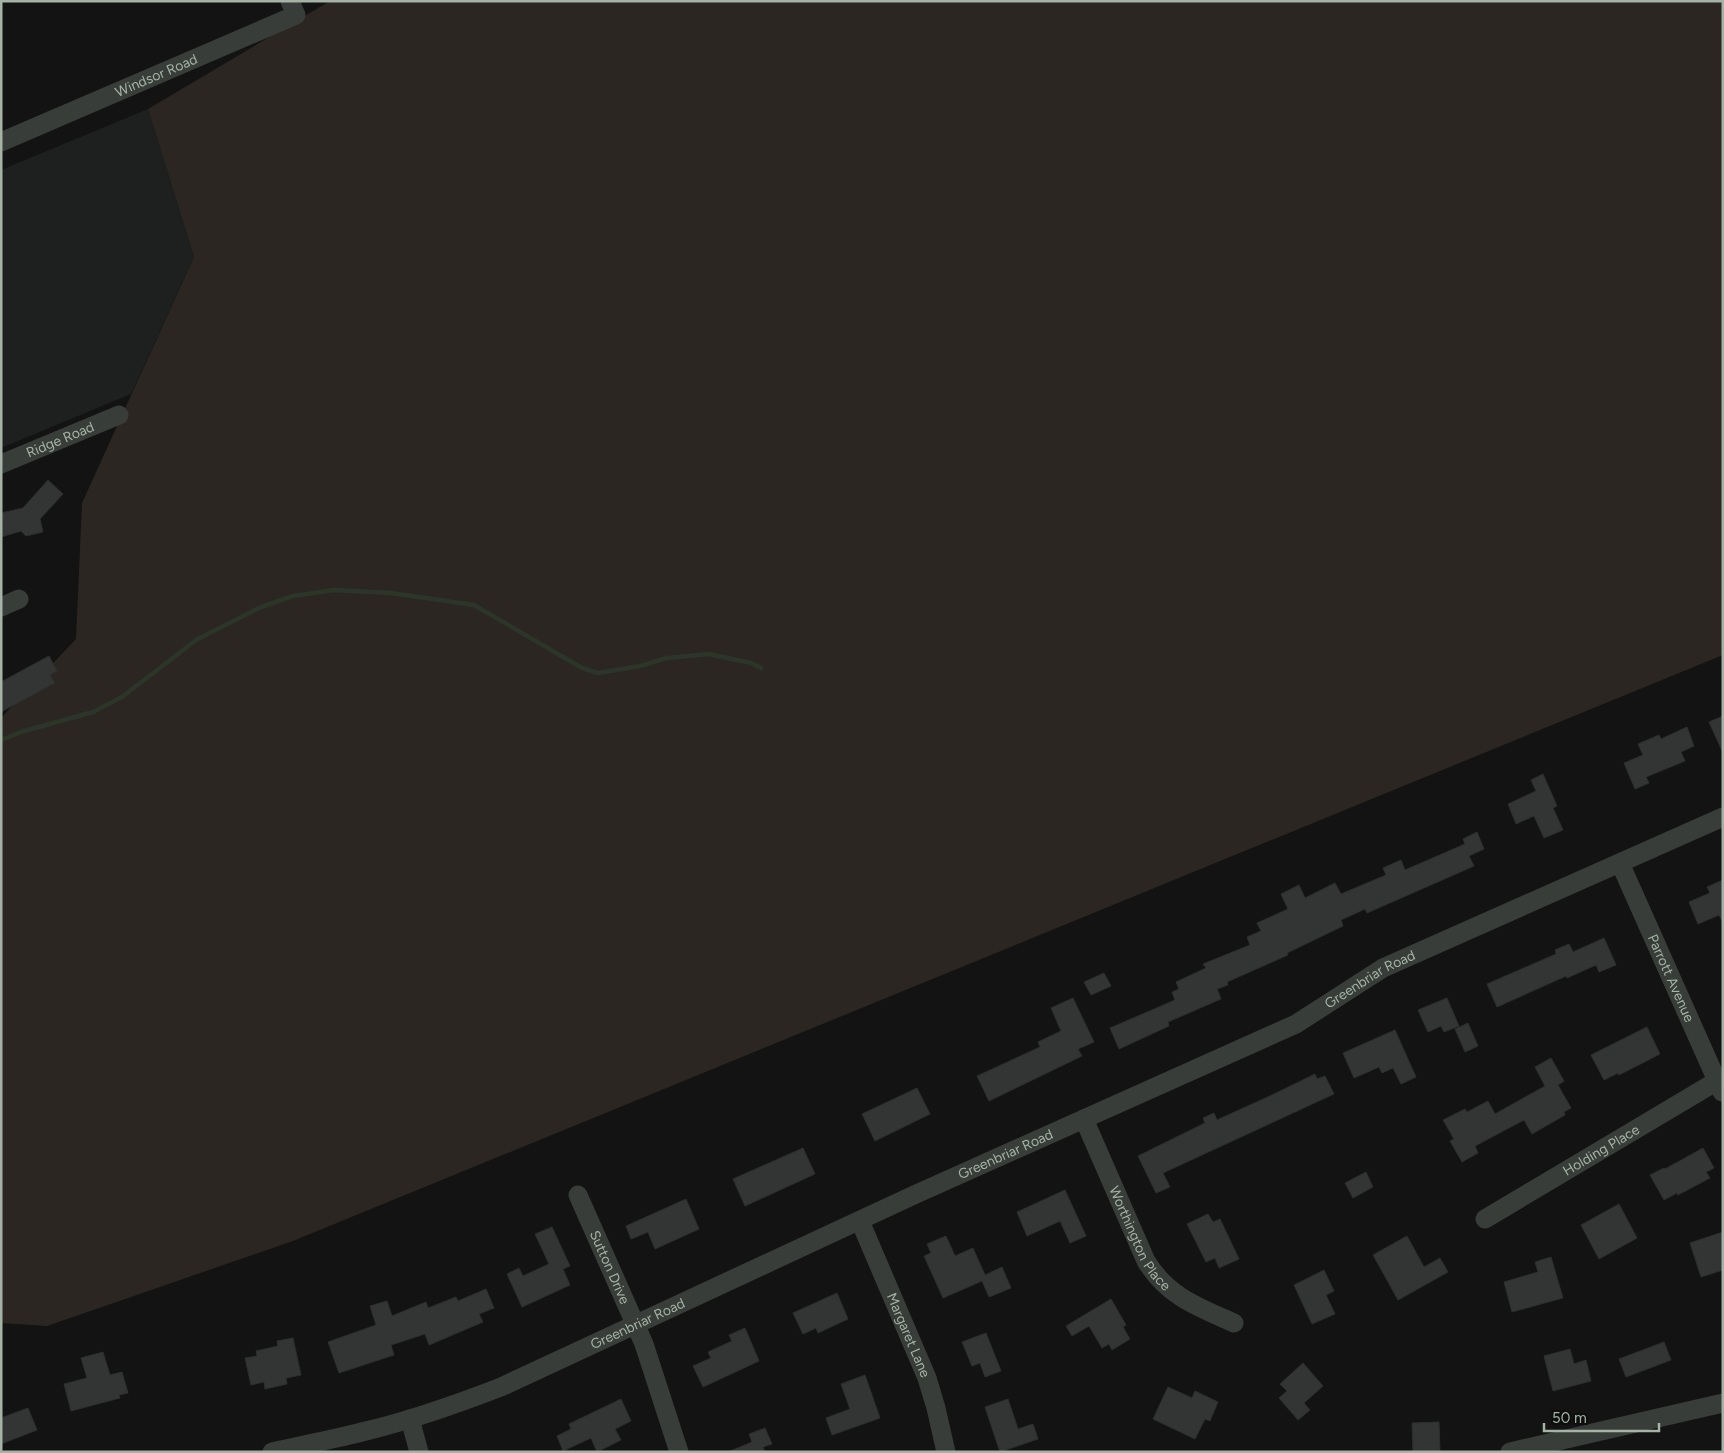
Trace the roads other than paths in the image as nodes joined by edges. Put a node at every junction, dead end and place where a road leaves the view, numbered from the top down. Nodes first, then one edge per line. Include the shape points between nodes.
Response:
1 (290, 1) edge
2 (1, 142) edge
3 (119, 415) dead end
4 (1, 464) edge
5 (19, 599) dead end
6 (1, 607) edge
7 (1723, 817) edge
8 (1620, 863) junction
9 (1720, 1087) edge
10 (1084, 1119) junction
11 (578, 1195) dead end
12 (1486, 1219) dead end
13 (860, 1221) junction
14 (1234, 1323) dead end
15 (636, 1325) junction
16 (1723, 1403) edge
17 (410, 1419) junction
18 (272, 1452) edge
19 (420, 1452) edge
20 (679, 1452) edge
21 (946, 1452) edge
22 (1510, 1452) edge

1 - 2 street, Windsor Road via 296,15
3 - 4 street, Ridge Road
5 - 6 street
7 - 8 street, Greenbriar Road
8 - 9 street, Parrott Avenue
8 - 10 street, Greenbriar Road via 1383,968 1296,1024
9 - 12 street, Holding Place
10 - 13 street, Greenbriar Road
10 - 14 street, Worthington Place via 1155,1276 1186,1301
11 - 15 street, Sutton Drive
13 - 15 street, Greenbriar Road
13 - 21 street, Margaret Lane via 927,1378
15 - 17 street, Greenbriar Road via 501,1387
15 - 20 street, Sutton Drive
16 - 22 street
17 - 18 street, Greenbriar Road
17 - 19 street

